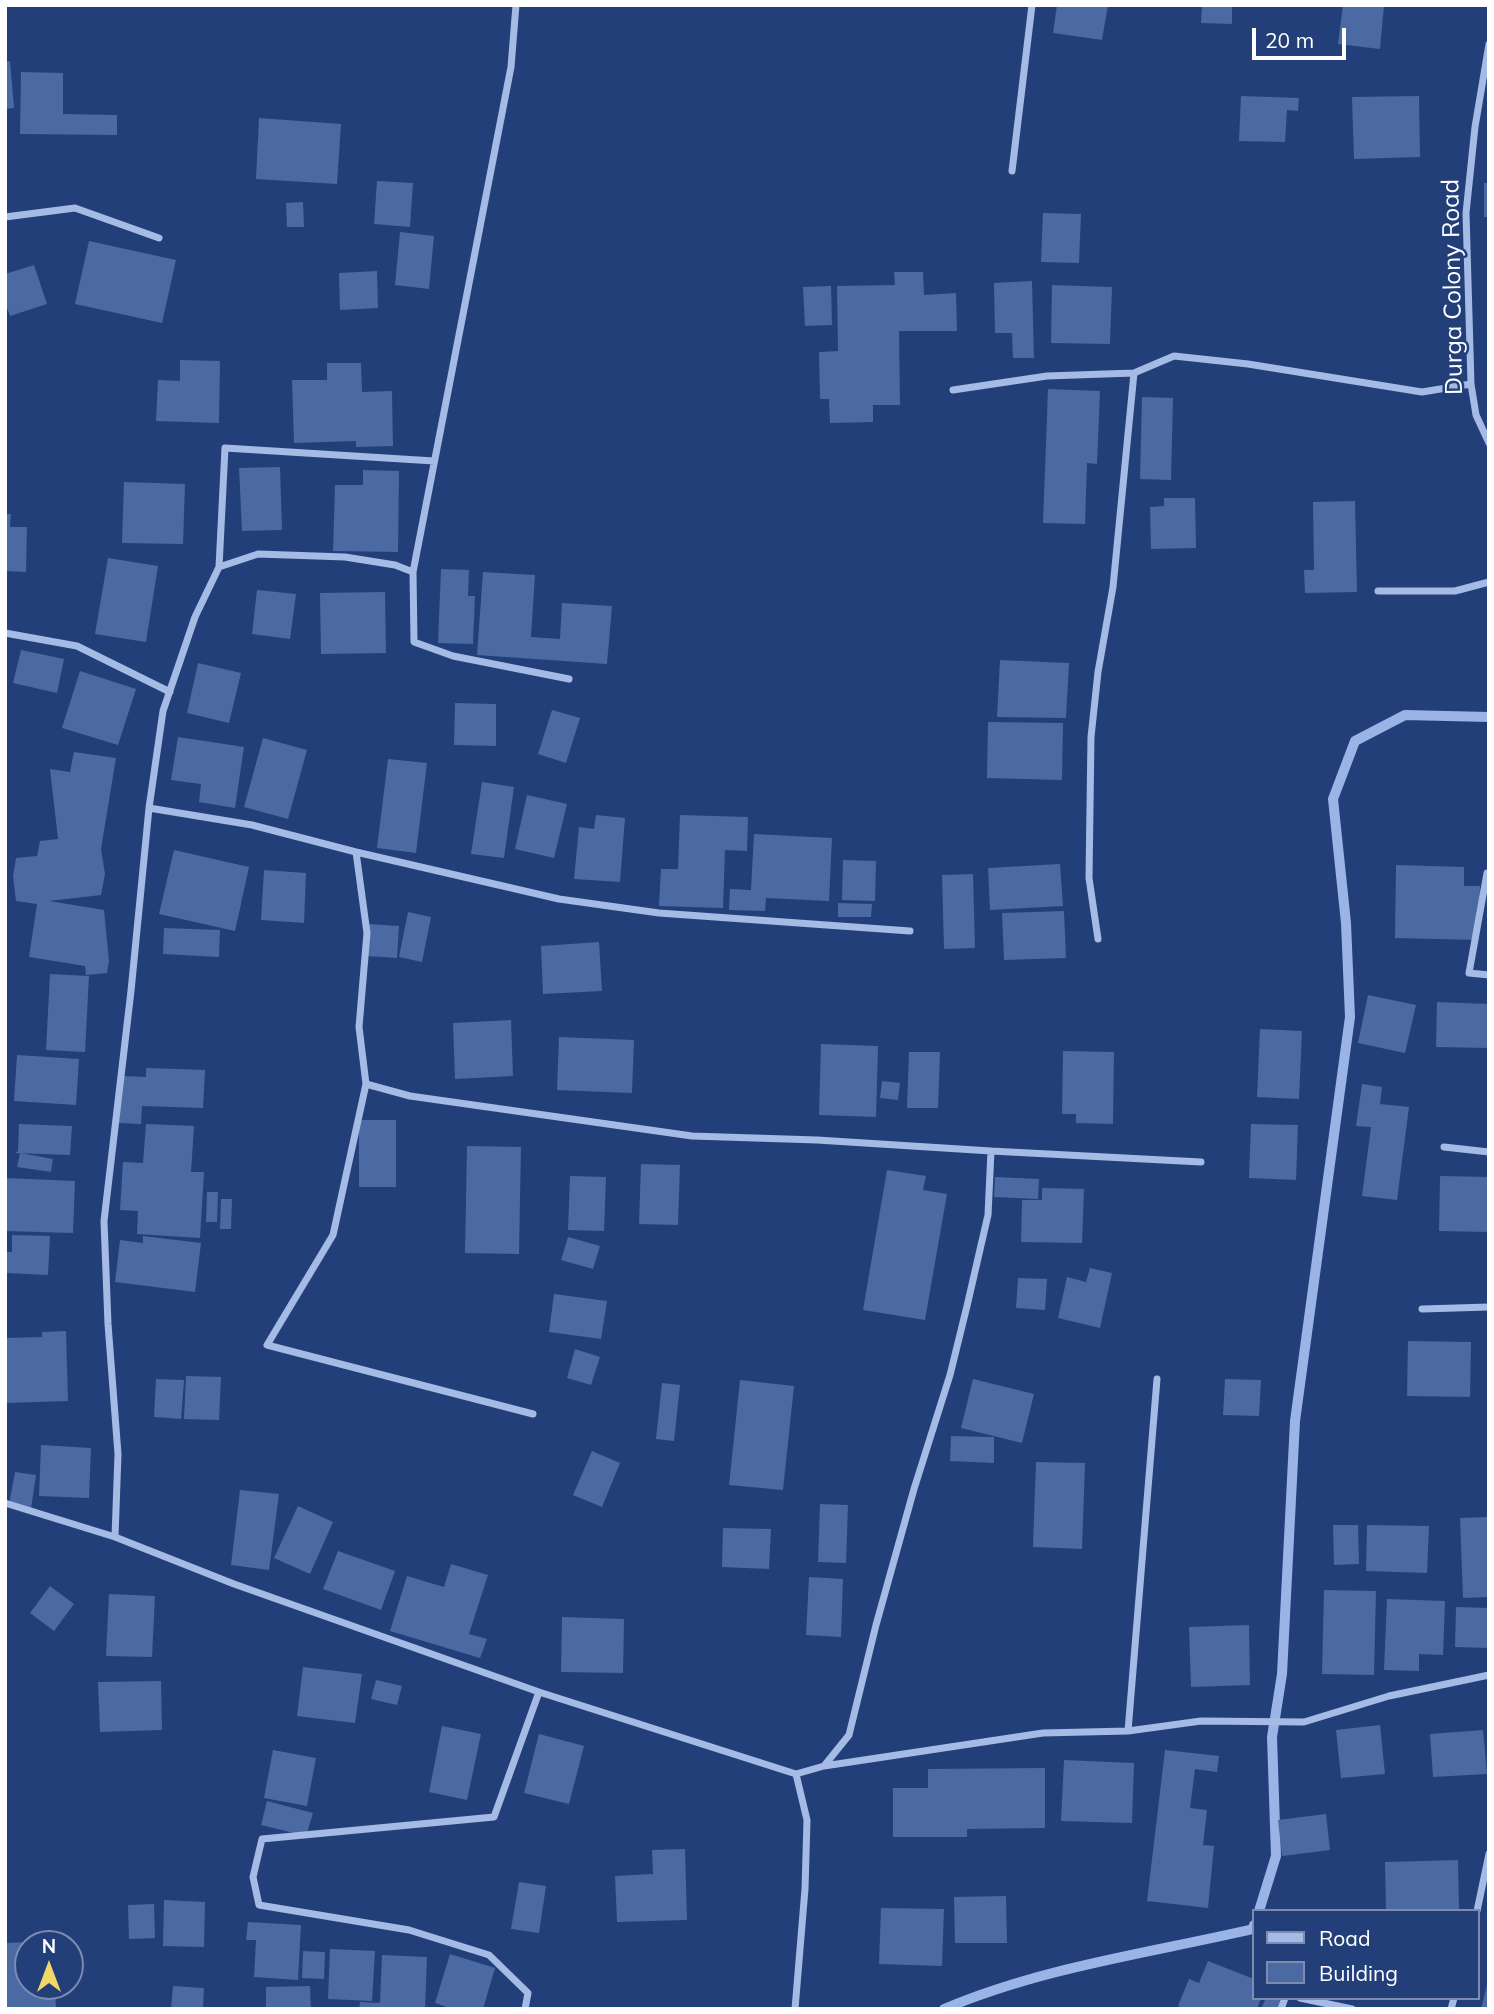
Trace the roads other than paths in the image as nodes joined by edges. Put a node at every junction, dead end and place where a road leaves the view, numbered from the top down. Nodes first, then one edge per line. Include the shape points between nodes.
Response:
1 (516, 5) edge
2 (1032, 5) edge
3 (1489, 44) edge
4 (1012, 171) dead end
5 (5, 217) edge
6 (159, 238) dead end
7 (1134, 373) junction
8 (1471, 384) junction
9 (953, 390) dead end
10 (1489, 443) edge
11 (434, 461) junction
12 (219, 566) junction
13 (413, 572) junction
14 (1489, 582) edge
15 (1378, 591) dead end
16 (5, 633) edge
17 (569, 679) dead end
18 (170, 692) junction
19 (149, 808) junction
20 (356, 852) junction
21 (1487, 873) dead end
22 (910, 931) dead end
23 (1098, 939) dead end
24 (1489, 975) edge
25 (366, 1084) junction
26 (1444, 1147) dead end
27 (992, 1151) junction
28 (1489, 1152) edge
29 (1201, 1162) dead end
30 (1489, 1307) edge
31 (1422, 1310) dead end
32 (1157, 1379) dead end
33 (533, 1414) dead end
34 (5, 1503) edge
35 (115, 1537) junction
36 (1489, 1675) edge
37 (539, 1692) junction
38 (1128, 1731) junction
39 (824, 1766) junction
40 (796, 1774) junction
41 (1489, 1854) edge
42 (1477, 1909) edge
43 (1309, 2000) edge
44 (525, 2009) edge
45 (795, 2009) edge
46 (1352, 2009) edge

1 - 11 street via 511,67
2 - 4 street
3 - 8 street, Durga Colony Road via 1466,213
5 - 6 street via 75,208
7 - 8 street via 1174,356 1422,392
7 - 9 street via 1047,376
7 - 23 street via 1113,587 1091,737 1088,878
8 - 10 street, Durga Colony Road via 1476,415
11 - 12 street via 225,448
11 - 13 street
12 - 13 street via 258,554 345,557
12 - 18 street via 195,617
13 - 17 street via 414,642 453,656
14 - 15 street via 1455,591
16 - 18 street via 77,646
18 - 19 street via 163,711
19 - 20 street via 252,825
19 - 35 street via 104,1221 118,1454
20 - 22 street via 559,899 659,913
20 - 25 street via 367,933 359,1027
21 - 24 street via 1469,973
25 - 27 street via 410,1096 692,1136
25 - 33 street via 333,1235 267,1345
26 - 28 street
27 - 29 street
27 - 39 street via 988,1216 950,1375 849,1735
30 - 31 street
32 - 38 street
34 - 35 street
35 - 37 street
36 - 38 street via 1389,1696 1304,1722 1200,1721
37 - 40 street
37 - 44 street via 494,1817 262,1839 253,1877 259,1905 409,1930 489,1955 528,1993
38 - 39 street via 1043,1733
39 - 40 street
40 - 45 street via 807,1819
41 - 42 street
43 - 46 street

